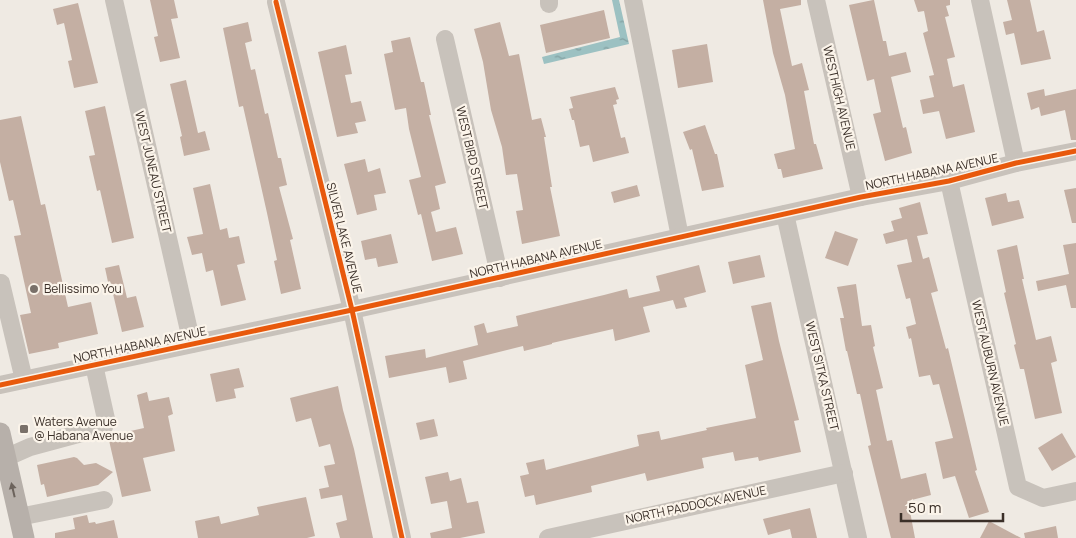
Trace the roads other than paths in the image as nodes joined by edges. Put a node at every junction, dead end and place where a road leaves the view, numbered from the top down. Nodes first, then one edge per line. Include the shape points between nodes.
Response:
1 (114, 0) edge
2 (632, 0) edge
3 (816, 0) edge
4 (980, 0) edge
5 (276, 2) dead end
6 (445, 39) dead end
7 (1076, 151) edge
8 (1016, 163) junction
9 (949, 181) junction
10 (861, 197) junction
11 (785, 214) junction
12 (680, 236) junction
13 (500, 278) junction
14 (0, 281) edge
15 (352, 310) junction
16 (192, 344) junction
17 (94, 364) junction
18 (24, 380) junction
19 (0, 385) edge
20 (0, 433) edge
21 (6, 458) junction
22 (844, 473) junction
23 (1076, 492) edge
24 (104, 500) dead end
25 (19, 518) junction
26 (24, 538) edge
27 (402, 538) edge
28 (548, 538) edge
29 (858, 538) edge

1 - 16 street, WEST JUNEAU STREET
2 - 12 street
3 - 10 street, WESTHIGH AVENUE
4 - 8 street
5 - 15 street, SILVER LAKE AVENUE
6 - 13 street, WEST BIRD STREET
7 - 8 street, NORTH HABANA AVENUE
8 - 9 street, NORTH HABANA AVENUE
9 - 10 street, NORTH HABANA AVENUE
9 - 23 street, WEST AUBURN AVENUE via 1018,487 1043,498
10 - 11 street, NORTH HABANA AVENUE
11 - 12 street, NORTH HABANA AVENUE
11 - 22 street, WEST SITKA STREET
12 - 13 street, NORTH HABANA AVENUE
13 - 15 street, NORTH HABANA AVENUE
14 - 18 street
15 - 16 street, NORTH HABANA AVENUE
15 - 27 street, SILVER LAKE AVENUE
16 - 17 street, NORTH HABANA AVENUE
17 - 18 street, NORTH HABANA AVENUE
17 - 21 street via 106,419 104,427 30,446
18 - 19 street, NORTH HABANA AVENUE
20 - 21 main road
25 -> 21 main road
22 - 28 street, NORTH PADDOCK AVENUE
22 - 29 street, WEST SITKA STREET
24 - 25 street
25 - 26 main road

